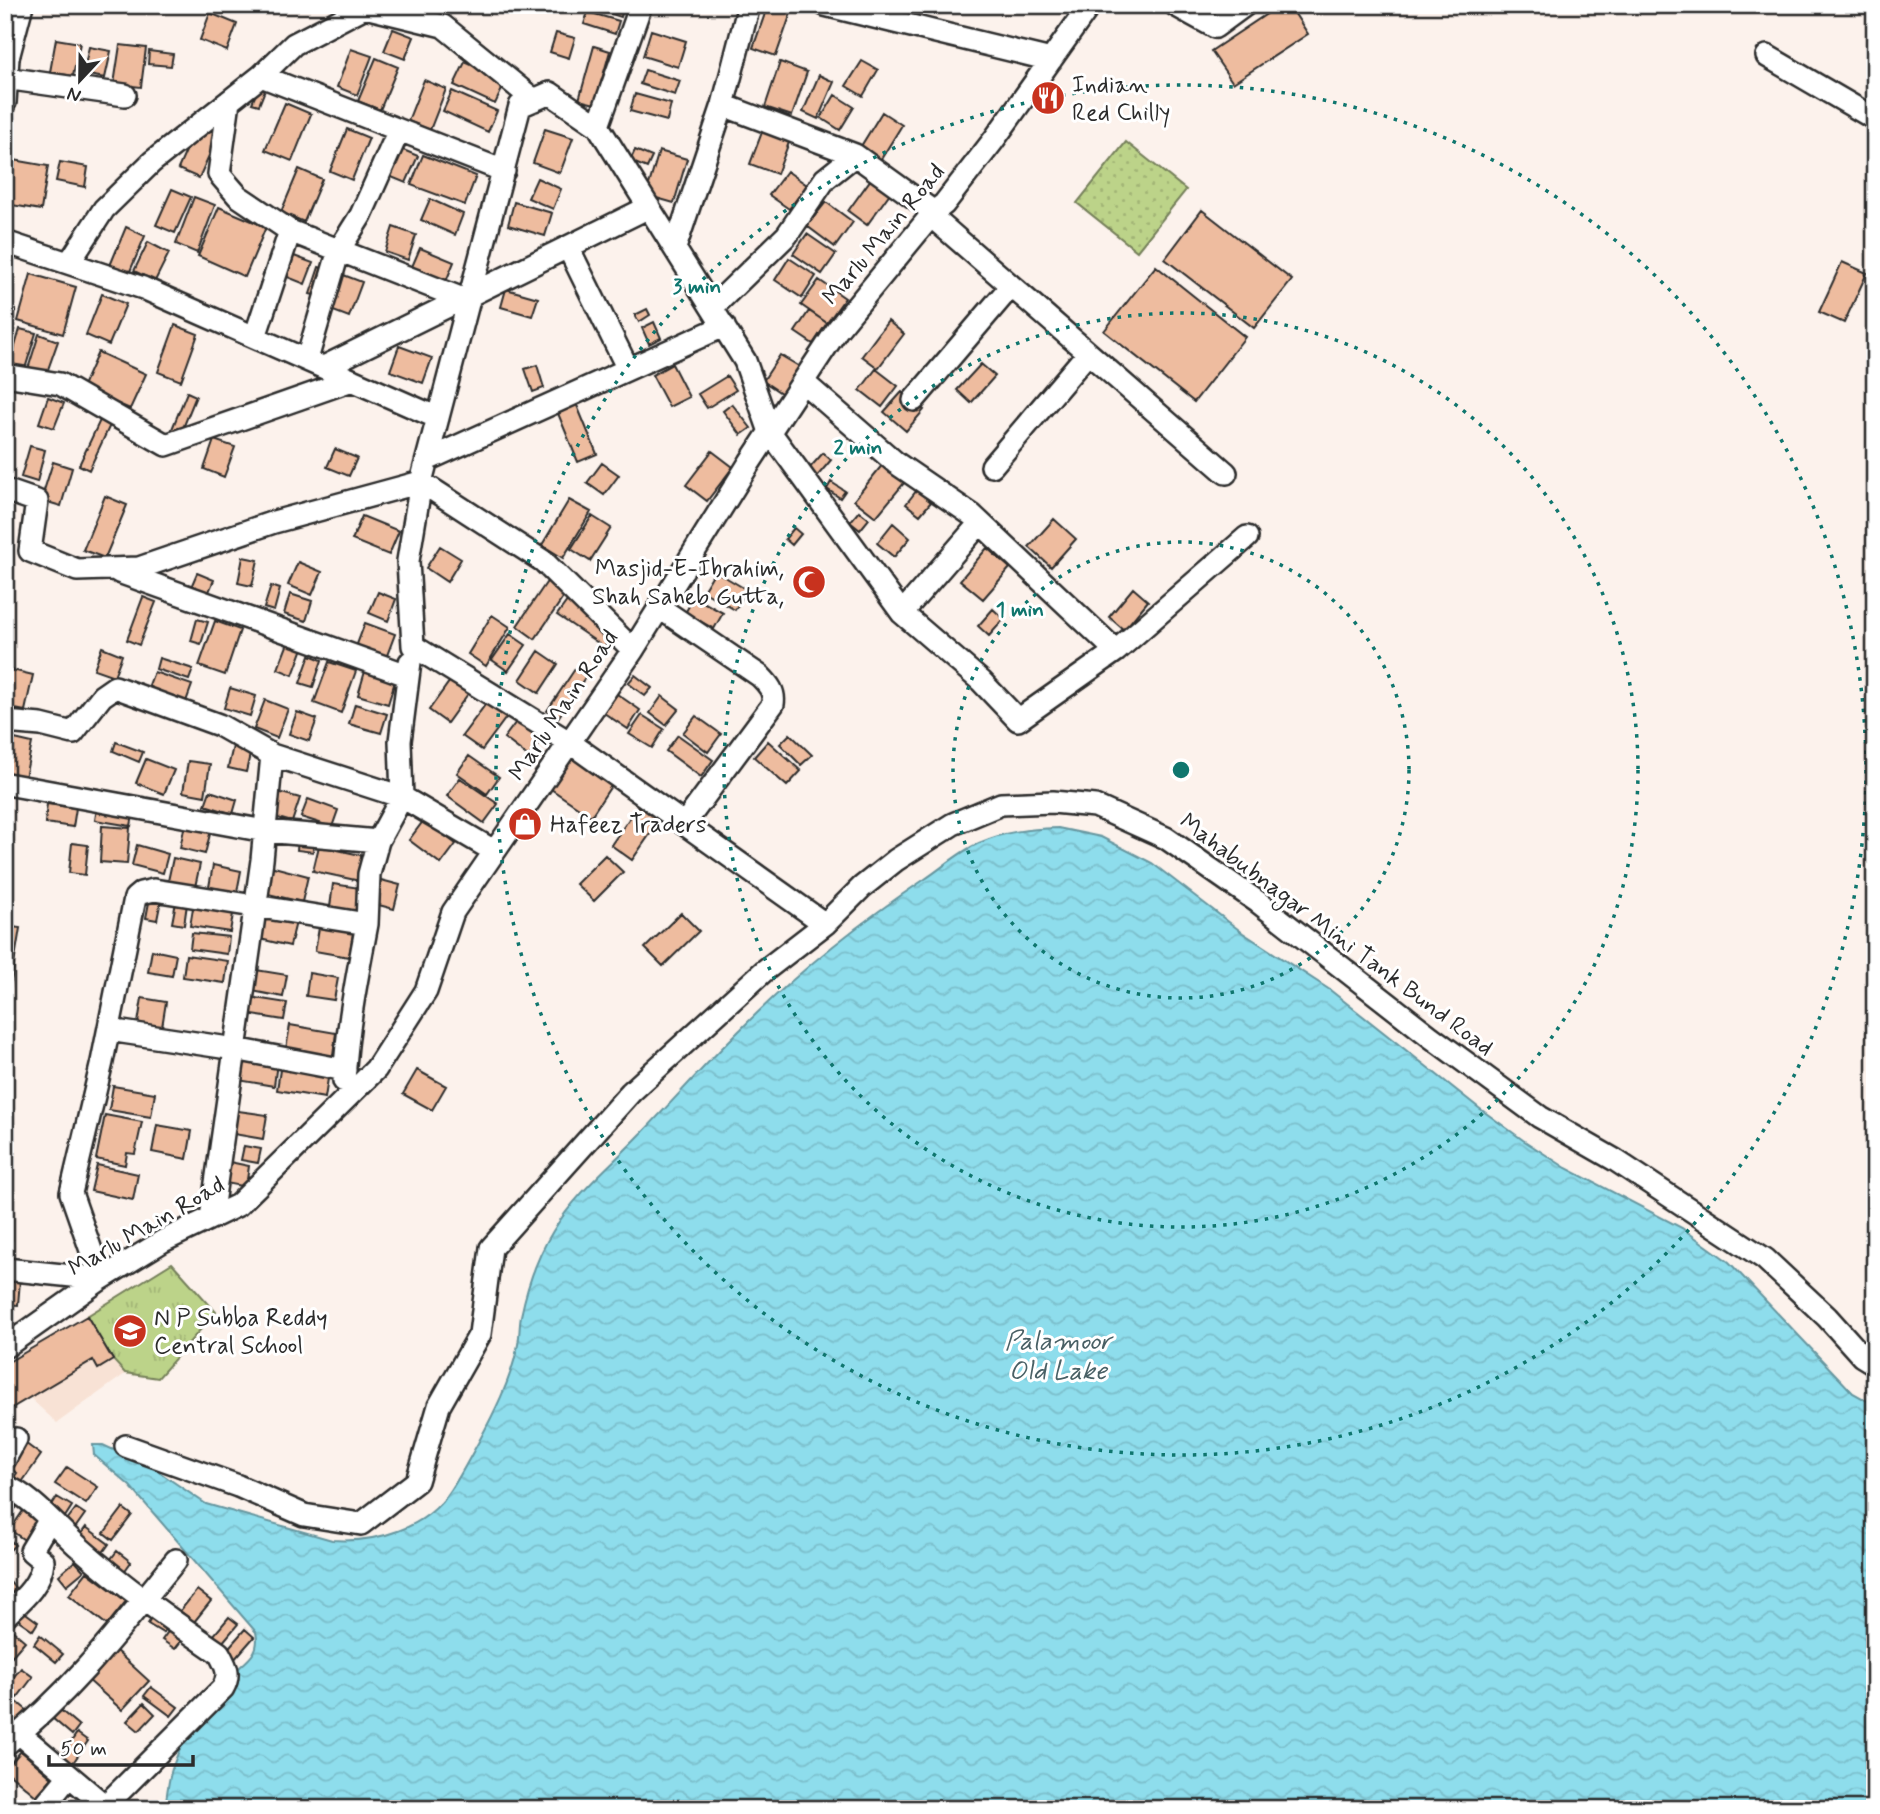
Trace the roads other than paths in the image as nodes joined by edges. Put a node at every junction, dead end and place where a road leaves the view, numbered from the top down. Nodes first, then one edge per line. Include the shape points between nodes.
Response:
1 (22, 5) edge
2 (641, 5) edge
3 (749, 5) edge
4 (825, 5) edge
5 (1069, 5) edge
6 (1090, 5) edge
7 (1175, 5) edge
8 (1245, 5) edge
9 (908, 16) edge
10 (1071, 33) junction
11 (1768, 56) dead end
12 (1051, 60) junction
13 (261, 76) junction
14 (6, 78) edge
15 (125, 95) dead end
16 (534, 100) junction
17 (229, 101) junction
18 (5, 102) edge
19 (723, 105) junction
20 (1875, 119) edge
21 (598, 126) junction
22 (399, 130) junction
23 (855, 155) junction
24 (504, 171) junction
25 (649, 207) junction
26 (933, 214) junction
27 (290, 231) junction
28 (5, 242) edge
29 (568, 247) junction
30 (675, 248) junction
31 (339, 250) junction
32 (69, 264) junction
33 (1011, 286) junction
34 (467, 297) junction
35 (712, 307) junction
36 (724, 326) junction
37 (255, 337) junction
38 (1088, 353) junction
39 (315, 363) junction
40 (628, 369) junction
41 (5, 375) edge
42 (352, 380) junction
43 (803, 382) junction
44 (914, 400) dead end
45 (438, 418) junction
46 (770, 432) junction
47 (427, 460) junction
48 (992, 466) dead end
49 (1226, 473) dead end
50 (421, 482) junction
51 (5, 490) edge
52 (980, 523) junction
53 (1247, 537) dead end
54 (111, 569) junction
55 (660, 608) junction
56 (902, 612) junction
57 (413, 646) junction
58 (633, 650) junction
59 (1116, 651) junction
60 (407, 675) junction
61 (5, 722) edge
62 (569, 742) junction
63 (272, 755) junction
64 (7, 784) edge
65 (402, 797) junction
66 (684, 824) junction
67 (265, 831) junction
68 (378, 841) junction
69 (494, 851) junction
70 (256, 908) junction
71 (367, 924) junction
72 (825, 924) junction
73 (109, 1030) junction
74 (235, 1049) junction
75 (345, 1070) junction
76 (343, 1102) junction
77 (211, 1218) junction
78 (5, 1269) edge
79 (101, 1279) junction
80 (5, 1347) edge
81 (1875, 1364) edge
82 (16, 1439) dead end
83 (126, 1446) dead end
84 (5, 1459) edge
85 (5, 1486) edge
86 (50, 1519) junction
87 (176, 1560) dead end
88 (145, 1601) junction
89 (5, 1616) edge
90 (10, 1738) edge
91 (69, 1776) junction
92 (104, 1808) edge
93 (42, 1809) edge

1 - 14 street
2 - 21 street
3 - 19 street
4 - 9 street
5 - 10 street
6 - 10 street, Marlu Main Road
7 - 8 street via 1215,27
9 - 12 street
10 - 12 street, Marlu Main Road
11 - 20 street
12 - 26 street, Marlu Main Road via 985,152
13 - 16 street via 293,44 365,7 443,26
13 - 17 street
13 - 22 street
14 - 15 street
14 - 18 street
16 - 21 street via 550,93
16 - 24 street via 520,106
17 - 27 street via 219,174 238,196
17 - 32 street via 152,162 104,209
19 - 23 street
19 - 30 street
21 - 25 street
22 - 24 street
22 - 31 street via 361,215
23 - 26 street
23 - 35 street via 825,179 787,235
24 - 34 street
25 - 29 street
25 - 30 street
26 - 33 street
26 - 43 street, Marlu Main Road via 837,330
27 - 31 street
27 - 37 street
28 - 32 street
29 - 34 street
29 - 40 street
30 - 35 street
31 - 34 street
31 - 39 street
32 - 37 street via 143,288
33 - 38 street
33 - 44 street
34 - 39 street
34 - 45 street
35 - 36 street
36 - 40 street
36 - 46 street via 745,361
37 - 39 street
38 - 48 street
38 - 49 street
39 - 42 street
40 - 47 street
41 - 42 street via 60,384 166,445
42 - 45 street
43 - 46 street, Marlu Main Road
43 - 52 street via 896,463
45 - 47 street
46 - 55 street, Marlu Main Road
46 - 56 street
47 - 50 street
50 - 54 street via 274,522 139,568
50 - 57 street via 408,561
50 - 58 street via 543,561
51 - 54 street via 37,501 30,551 78,570
52 - 56 street
52 - 59 street
53 - 59 street
54 - 60 street
55 - 58 street, Marlu Main Road
55 - 66 street via 760,676 775,696 773,705
56 - 59 street via 1018,720
57 - 60 street
57 - 62 street
58 - 62 street, Marlu Main Road
60 - 65 street via 400,741
61 - 63 street via 73,733 102,696 115,687 219,725
62 - 66 street
62 - 69 street, Marlu Main Road
63 - 65 street
63 - 67 street
64 - 67 street
65 - 68 street
65 - 69 street
66 - 72 street
67 - 68 street
67 - 70 street
68 - 71 street via 369,874
69 - 76 street, Marlu Main Road via 453,912 426,991 376,1069
70 - 71 street
70 - 73 street via 153,890 141,893 135,898
70 - 74 street
71 - 75 street via 352,998
72 - 81 street, Mahabubnagar Mini Tank Bund Road via 896,860 953,824 1002,804 1095,806 1166,838 1258,902 1540,1116 1765,1259
72 - 83 street, Mahabubnagar Mini Tank Bund Road via 764,971 631,1092 491,1248 480,1334 439,1406 417,1481 361,1524 304,1515
73 - 74 street
73 - 79 street via 71,1193
74 - 75 street
74 - 77 street
75 - 76 street
76 - 77 street, Marlu Main Road via 238,1205
77 - 79 street, Marlu Main Road
78 - 79 street
79 - 80 street, Marlu Main Road
82 - 84 street
85 - 86 street
86 - 88 street
86 - 89 street via 31,1551 43,1561 41,1574
87 - 88 street
88 - 90 street via 86,1670
88 - 92 street via 219,1653 228,1667 228,1680
90 - 91 street
91 - 92 street
91 - 93 street

